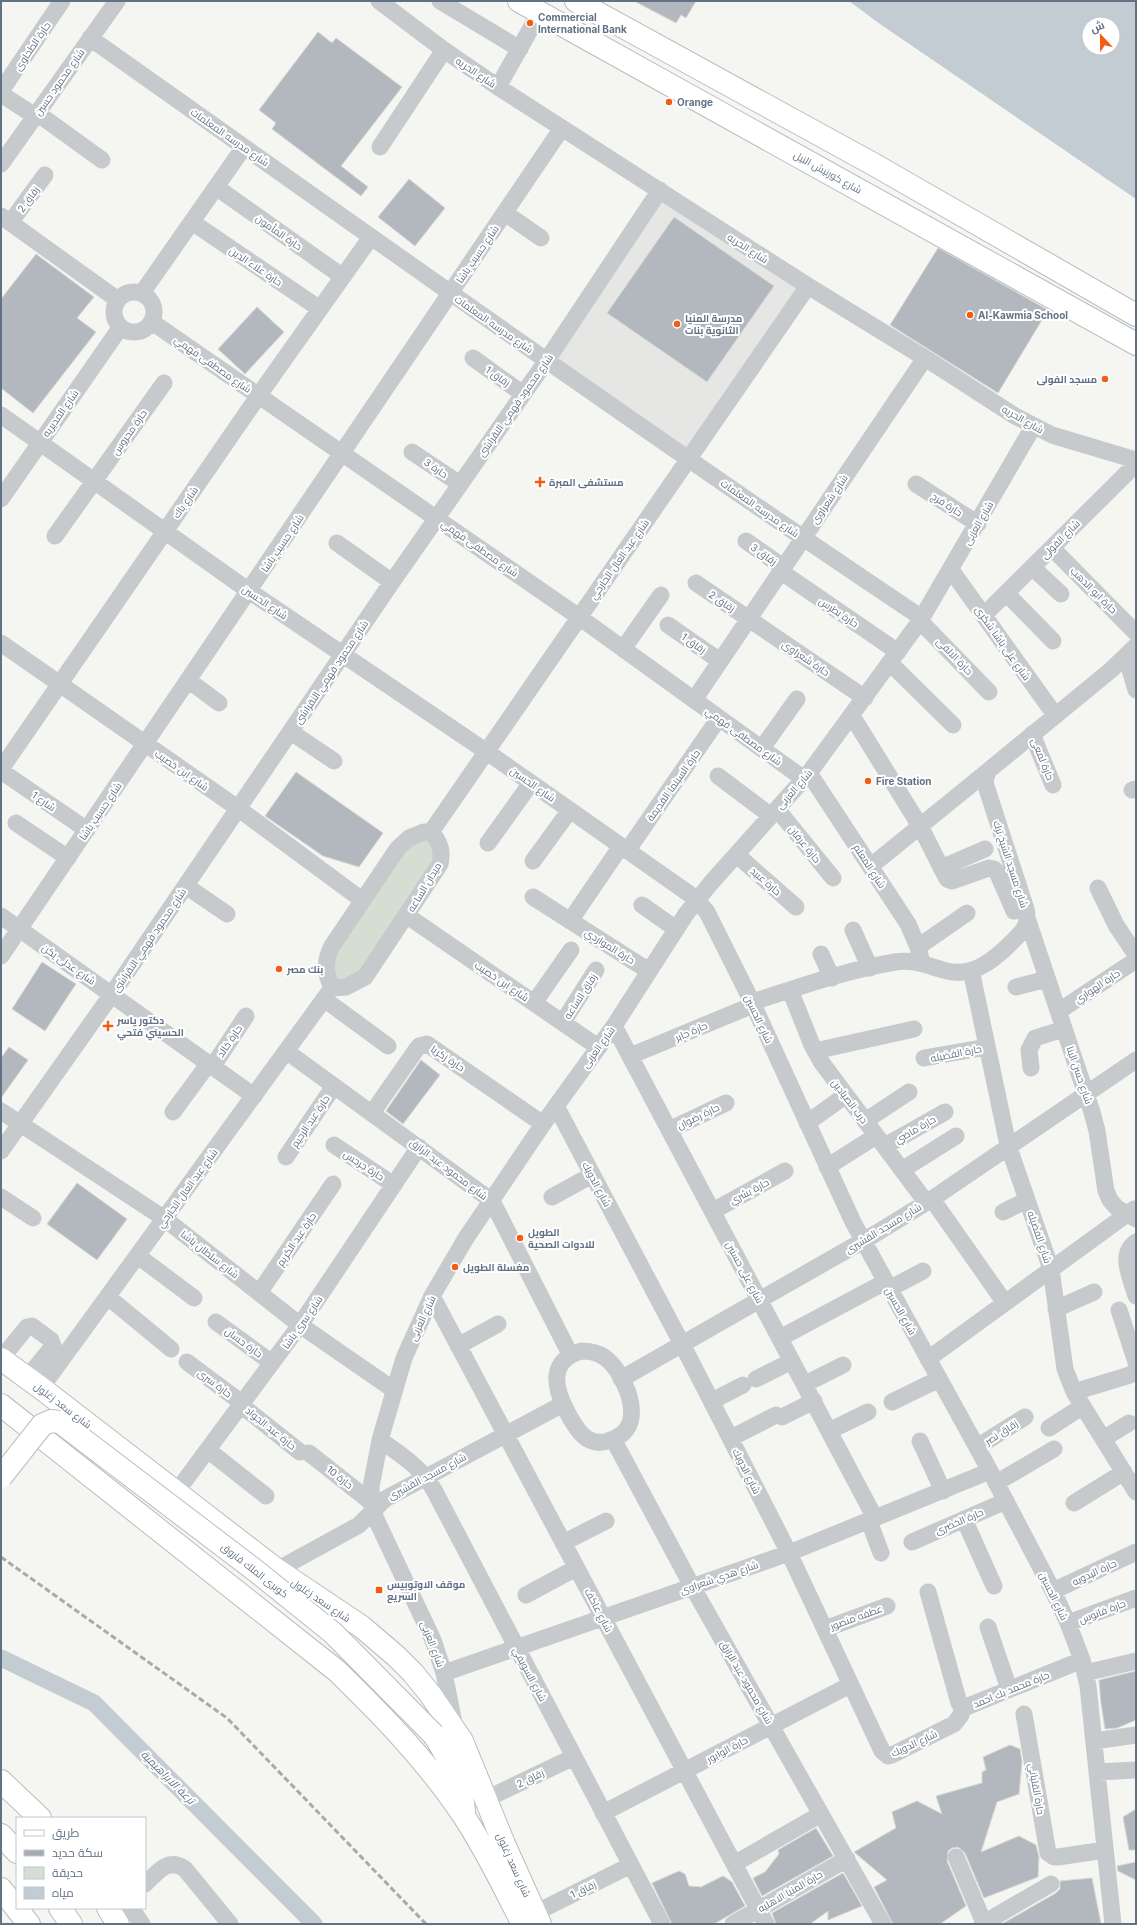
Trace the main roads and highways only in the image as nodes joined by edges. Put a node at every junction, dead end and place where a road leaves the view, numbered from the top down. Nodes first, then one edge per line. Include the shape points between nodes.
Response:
1 (519, 1) edge
2 (576, 1) edge
3 (1136, 315) edge
4 (1136, 344) edge
5 (1, 1359) edge
6 (1, 1406) edge
7 (1, 1478) edge
8 (455, 1728) junction
9 (450, 1760) junction
10 (424, 1762) junction
11 (1, 1781) edge
12 (464, 1816) junction
13 (39, 1817) edge
14 (1, 1835) edge
15 (16, 1851) edge
16 (1, 1889) edge
17 (16, 1907) edge
18 (18, 1909) edge
19 (61, 1909) edge
20 (109, 1909) edge
21 (533, 1920) edge
22 (30, 1924) edge
23 (71, 1924) edge
24 (118, 1924) edge

1 - 4 main road, شارع كورنيش النيل
2 - 3 main road via 873,164
5 - 8 main road, شارع سعد زغلول via 177,1491 277,1570 362,1627 396,1656 430,1694
6 - 10 main road, شارع سعد زغلول via 337,1671
7 - 9 main road, كوبرى الملك فاروق, bridge via 42,1425 50,1421 60,1422 333,1633 434,1735
8 - 9 main road via 455,1750
8 - 21 main road, شارع سعد زغلول via 468,1754
9 - 10 main road via 440,1765
9 - 12 main road, كوبرى الملك فاروق via 459,1782
10 - 12 main road, شارع سعد زغلول
11 - 13 main road
12 - 21 main road, شارع سعد زغلول
14 - 15 main road
16 - 17 main road
18 - 22 main road
19 - 23 main road
20 - 24 main road

